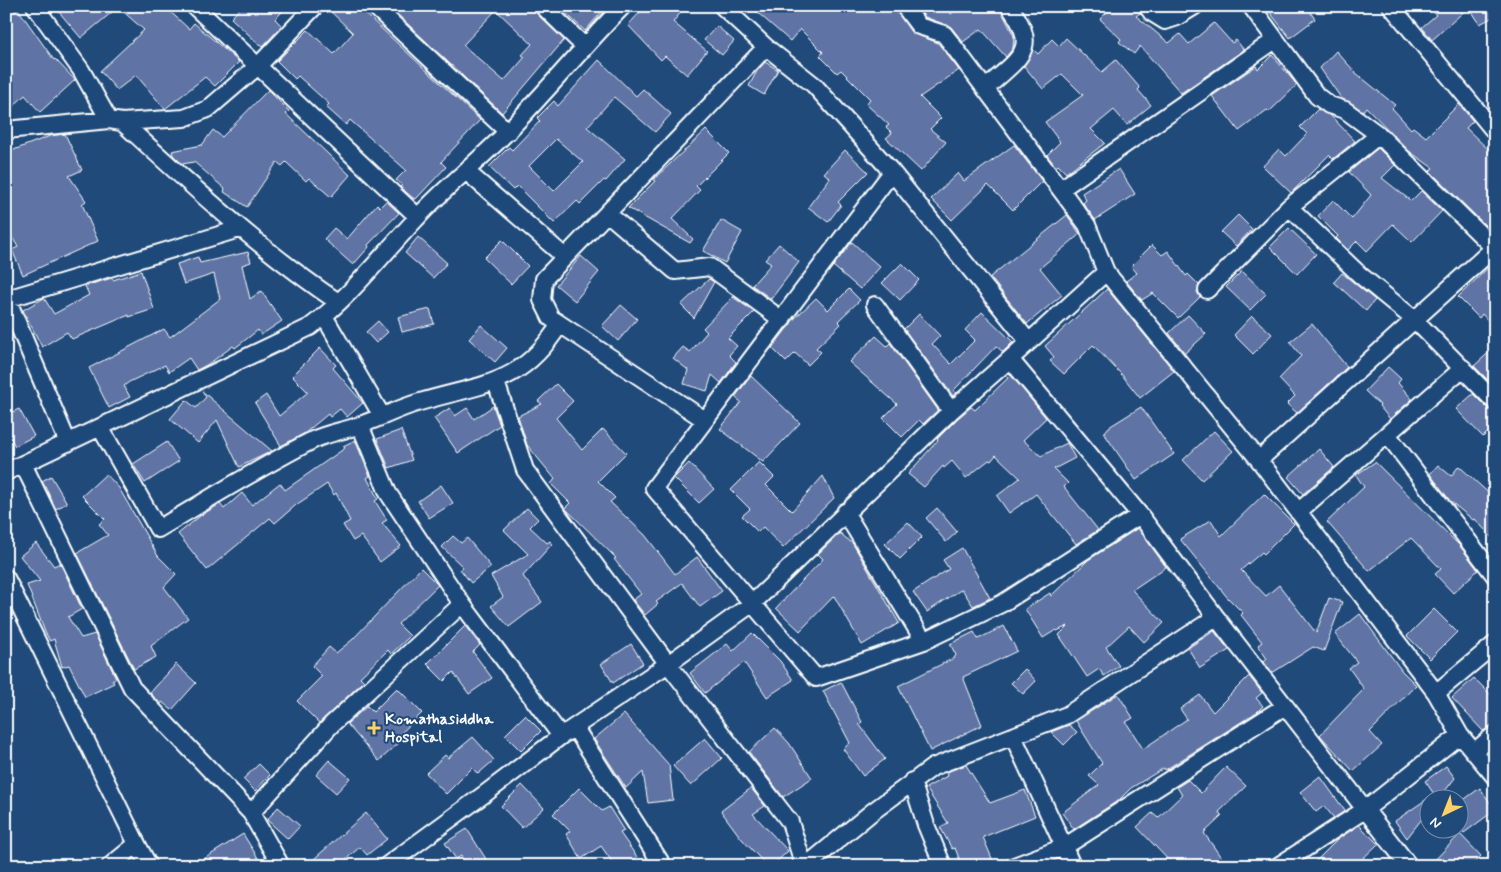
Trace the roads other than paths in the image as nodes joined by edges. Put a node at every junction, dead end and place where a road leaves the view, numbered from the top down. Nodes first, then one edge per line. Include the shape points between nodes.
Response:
1 (35, 6) edge
2 (194, 6) edge
3 (315, 6) edge
4 (374, 6) edge
5 (542, 6) edge
6 (623, 6) edge
7 (722, 6) edge
8 (904, 6) edge
9 (1009, 6) edge
10 (1147, 6) edge
11 (1195, 6) edge
12 (1252, 6) edge
13 (1391, 6) edge
14 (1275, 40) junction
15 (584, 46) junction
16 (766, 47) junction
17 (258, 66) junction
18 (985, 88) junction
19 (115, 121) junction
20 (6, 130) edge
21 (508, 132) junction
22 (1495, 132) edge
23 (1379, 135) junction
24 (467, 172) junction
25 (892, 172) junction
26 (1061, 189) junction
27 (1289, 207) junction
28 (607, 213) junction
29 (418, 217) junction
30 (239, 229) junction
31 (1494, 249) edge
32 (565, 257) junction
33 (1106, 272) junction
34 (1207, 290) dead end
35 (7, 297) edge
36 (338, 302) junction
37 (875, 305) dead end
38 (324, 316) junction
39 (782, 320) junction
40 (1415, 320) junction
41 (560, 324) junction
42 (1028, 341) junction
43 (1010, 359) junction
44 (1463, 368) junction
45 (496, 382) junction
46 (1495, 402) edge
47 (951, 411) junction
48 (382, 416) junction
49 (706, 420) junction
50 (360, 425) junction
51 (100, 427) junction
52 (1387, 434) junction
53 (68, 443) junction
54 (1258, 460) junction
55 (23, 464) junction
56 (6, 472) edge
57 (846, 512) junction
58 (1298, 512) junction
59 (1140, 515) junction
60 (1495, 576) edge
61 (6, 578) edge
62 (753, 603) junction
63 (462, 604) junction
64 (1216, 617) junction
65 (924, 641) junction
66 (1495, 644) edge
67 (668, 664) junction
68 (1436, 693) junction
69 (1285, 706) junction
70 (568, 732) junction
71 (1495, 734) edge
72 (1013, 736) junction
73 (1460, 736) junction
74 (1474, 752) junction
75 (1495, 777) edge
76 (912, 781) junction
77 (1366, 809) junction
78 (251, 813) junction
79 (137, 844) junction
80 (1064, 846) junction
81 (110, 866) edge
82 (149, 866) edge
83 (281, 866) edge
84 (386, 866) edge
85 (663, 866) edge
86 (805, 866) edge
87 (944, 866) edge
88 (1014, 866) edge
89 (1072, 866) edge
90 (1278, 866) edge
91 (1409, 866) edge

1 - 19 street
2 - 17 street
3 - 17 street
4 - 21 street
5 - 15 street
6 - 15 street
7 - 16 street
8 - 18 street via 919,26 944,34
9 - 18 street via 1023,26 1024,48 1018,58
10 - 11 street via 1165,21
12 - 14 street
13 - 22 street
14 - 23 street via 1317,96 1329,105 1345,110
14 - 26 street
15 - 21 street
16 - 25 street via 814,85
16 - 28 street
17 - 19 street via 208,109 184,118
17 - 29 street
18 - 26 street
19 - 20 street
19 - 30 street
21 - 24 street
23 - 27 street
23 - 31 street
24 - 29 street
24 - 32 street
25 - 39 street
25 - 42 street
26 - 33 street via 1087,225
27 - 34 street
27 - 40 street via 1360,276
28 - 32 street
28 - 39 street via 675,271 710,267
29 - 36 street
30 - 35 street
30 - 36 street
31 - 40 street
32 - 41 street via 544,279 542,300 551,318
33 - 42 street
33 - 54 street
35 - 53 street
36 - 38 street
37 - 47 street
38 - 48 street
38 - 51 street via 310,327
39 - 49 street
40 - 44 street
40 - 54 street
41 - 45 street via 533,360
41 - 49 street
42 - 43 street
43 - 47 street
43 - 59 street
44 - 46 street
44 - 52 street
45 - 48 street via 418,402
45 - 67 street via 525,470
47 - 57 street
48 - 50 street
49 - 62 street via 654,488
50 - 51 street via 314,439 158,529
50 - 63 street via 388,493
51 - 53 street
52 - 58 street
52 - 60 street
53 - 55 street
54 - 58 street
55 - 56 street
55 - 78 street via 132,688
57 - 62 street
57 - 65 street
58 - 68 street
59 - 64 street
59 - 65 street via 1003,603
61 - 79 street
62 - 65 street via 816,678
62 - 67 street
63 - 70 street
63 - 78 street via 332,724
64 - 69 street
64 - 72 street via 1067,715
66 - 68 street
67 - 70 street
67 - 86 street via 790,822
68 - 73 street
69 - 77 street
69 - 80 street
70 - 84 street
70 - 85 street
71 - 74 street
72 - 76 street via 933,768
72 - 80 street
73 - 74 street
73 - 77 street
74 - 75 street
76 - 86 street
76 - 87 street
77 - 90 street
77 - 91 street
78 - 83 street
79 - 81 street
79 - 82 street
80 - 88 street
80 - 89 street

